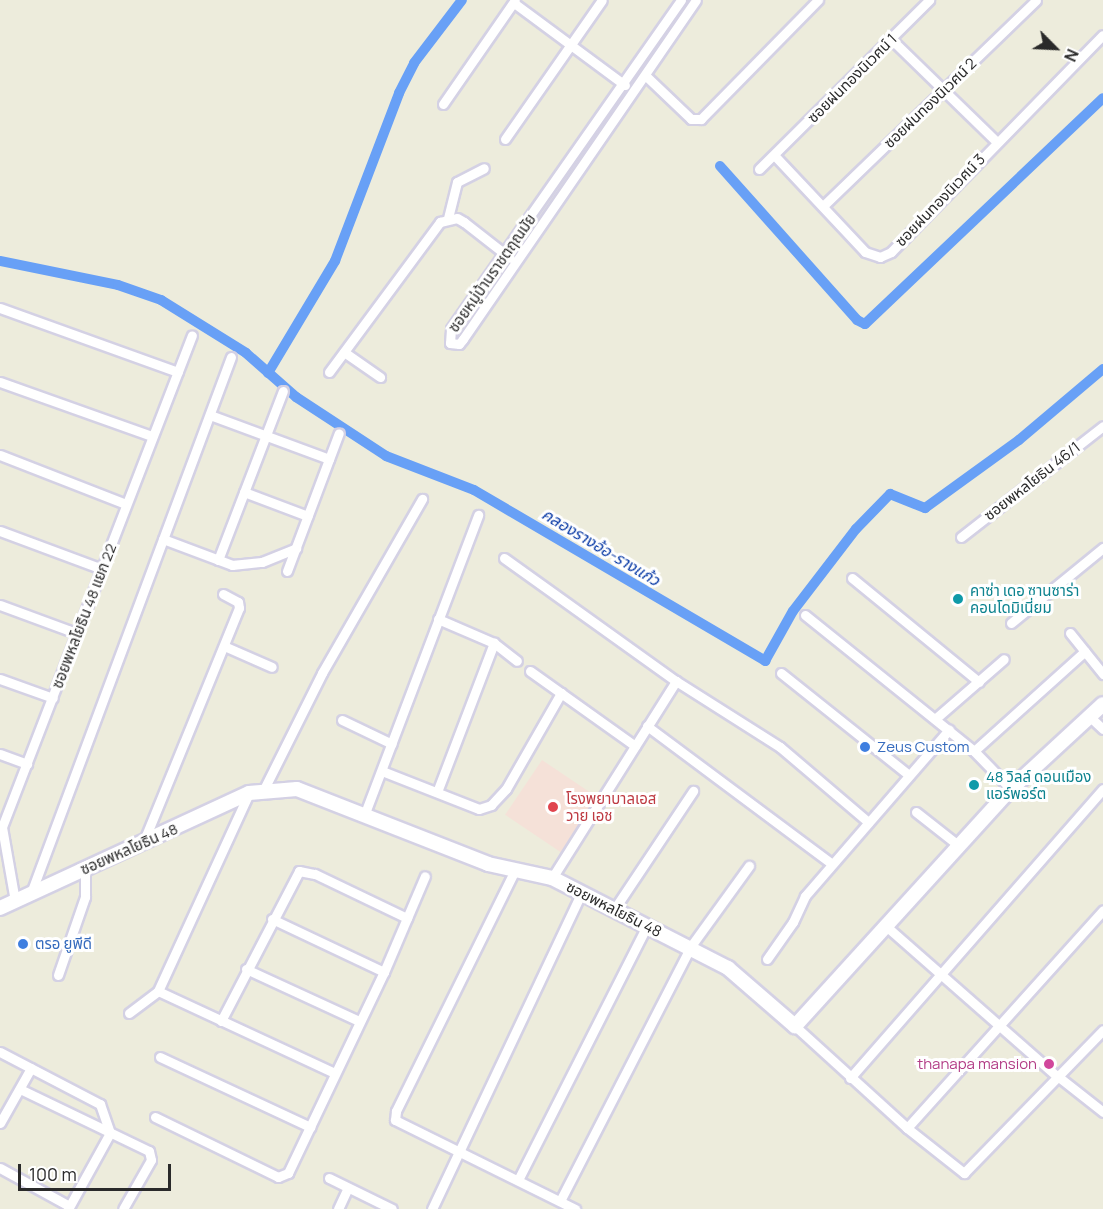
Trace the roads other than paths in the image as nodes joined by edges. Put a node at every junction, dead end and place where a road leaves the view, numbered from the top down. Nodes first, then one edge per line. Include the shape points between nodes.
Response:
1 (602, 0) edge
2 (681, 0) edge
3 (696, 0) edge
4 (818, 0) edge
5 (929, 0) edge
6 (1036, 0) edge
7 (515, 1) edge
8 (675, 9) junction
9 (685, 17) junction
10 (1103, 35) edge
11 (891, 39) junction
12 (571, 45) junction
13 (646, 76) junction
14 (624, 85) junction
15 (944, 90) junction
16 (443, 104) dead end
17 (505, 139) dead end
18 (996, 141) junction
19 (774, 155) junction
20 (484, 168) dead end
21 (759, 169) dead end
22 (562, 171) junction
23 (574, 181) junction
24 (823, 206) junction
25 (448, 218) junction
26 (506, 255) junction
27 (517, 264) junction
28 (0, 308) edge
29 (192, 334) dead end
30 (344, 352) junction
31 (231, 357) dead end
32 (178, 372) junction
33 (329, 372) dead end
34 (380, 377) dead end
35 (0, 382) edge
36 (283, 391) dead end
37 (210, 415) junction
38 (1103, 426) edge
39 (339, 433) dead end
40 (266, 435) junction
41 (152, 436) junction
42 (0, 455) edge
43 (329, 459) junction
44 (244, 492) junction
45 (422, 499) dead end
46 (126, 504) junction
47 (478, 515) dead end
48 (308, 516) junction
49 (0, 531) edge
50 (961, 537) dead end
51 (163, 538) junction
52 (296, 548) junction
53 (1103, 548) edge
54 (504, 558) dead end
55 (218, 560) junction
56 (102, 569) junction
57 (286, 571) dead end
58 (852, 578) dead end
59 (223, 594) dead end
60 (0, 604) edge
61 (805, 615) dead end
62 (438, 619) junction
63 (1011, 623) dead end
64 (76, 633) junction
65 (1070, 633) dead end
66 (494, 643) junction
67 (224, 646) junction
68 (1085, 651) junction
69 (1004, 659) dead end
70 (518, 661) dead end
71 (272, 667) dead end
72 (530, 671) dead end
73 (781, 673) dead end
74 (1103, 674) edge
75 (0, 679) edge
76 (676, 681) junction
77 (979, 682) junction
78 (561, 693) junction
79 (53, 699) junction
80 (1103, 704) edge
81 (1089, 716) junction
82 (935, 719) junction
83 (342, 720) dead end
84 (647, 726) junction
85 (1103, 729) edge
86 (949, 730) junction
87 (392, 744) junction
88 (635, 746) junction
89 (974, 751) junction
90 (0, 754) edge
91 (27, 764) junction
92 (382, 771) junction
93 (909, 775) junction
94 (264, 789) junction
95 (1011, 789) junction
96 (1103, 789) edge
97 (693, 791) dead end
98 (437, 792) junction
99 (249, 793) junction
100 (916, 812) dead end
101 (365, 813) junction
102 (868, 822) junction
103 (1, 826) edge
104 (143, 843) junction
105 (958, 845) junction
106 (831, 863) junction
107 (749, 866) dead end
108 (85, 869) junction
109 (515, 870) junction
110 (424, 876) dead end
111 (552, 878) junction
112 (582, 892) junction
113 (32, 893) junction
114 (15, 901) junction
115 (0, 908) edge
116 (615, 908) junction
117 (1103, 909) edge
118 (408, 918) junction
119 (272, 919) junction
120 (647, 926) junction
121 (886, 926) junction
122 (691, 946) junction
123 (767, 959) dead end
124 (246, 969) junction
125 (384, 972) junction
126 (58, 975) dead end
127 (943, 976) junction
128 (158, 991) junction
129 (129, 1013) dead end
130 (220, 1021) junction
131 (359, 1021) junction
132 (795, 1026) junction
133 (1000, 1026) junction
134 (1102, 1034) edge
135 (0, 1052) edge
136 (160, 1057) dead end
137 (31, 1068) junction
138 (335, 1073) junction
139 (850, 1078) junction
140 (1059, 1078) junction
141 (20, 1089) junction
142 (1103, 1112) edge
143 (155, 1117) dead end
144 (0, 1123) edge
145 (310, 1127) junction
146 (907, 1128) junction
147 (110, 1133) junction
148 (457, 1149) junction
149 (0, 1168) edge
150 (328, 1178) dead end
151 (518, 1180) junction
152 (348, 1188) junction
153 (560, 1201) junction
154 (69, 1208) edge
155 (123, 1209) edge
156 (338, 1209) edge
157 (392, 1209) edge
158 (432, 1209) edge
159 (575, 1209) edge

1 - 12 street
2 - 8 street, ซอยหมู่บ้านราชตฤณมัย
3 - 9 street, ซอยหมู่บ้านราชตฤณมัย
4 - 13 street via 701,119 691,119
5 - 11 street, ซอยฝนทองนิเวศน์ 1
6 - 15 street, ซอยฝนทองนิเวศน์ 2
7 - 12 street
7 - 16 street
8 - 9 street
8 - 14 street, ซอยหมู่บ้านราชตฤณมัย
9 - 13 street, ซอยหมู่บ้านราชตฤณมัย
10 - 18 street, ซอยฝนทองนิเวศน์ 3
11 - 15 street
11 - 19 street, ซอยฝนทองนิเวศน์ 1
12 - 14 street
12 - 17 street
13 - 23 street, ซอยหมู่บ้านราชตฤณมัย
14 - 22 street, ซอยหมู่บ้านราชตฤณมัย
15 - 18 street
15 - 24 street, ซอยฝนทองนิเวศน์ 2
18 - 24 street, ซอยฝนทองนิเวศน์ 3 via 891,252 880,257 865,252
19 - 21 street, ซอยฝนทองนิเวศน์ 1
19 - 24 street, ซอยฝนทองนิเวศน์ 3
20 - 25 street via 457,182
22 - 23 street
22 - 26 street, ซอยหมู่บ้านราชตฤณมัย
23 - 27 street, ซอยหมู่บ้านราชตฤณมัย
25 - 26 street via 464,222
25 - 30 street via 440,222
26 - 27 street
26 - 27 street, ซอยหมู่บ้านราชตฤณมัย via 451,329 450,343 459,344
28 - 32 street
29 - 32 street, ซอยพหลโยธิน 48 แยก 22
30 - 33 street
30 - 34 street
31 - 37 street
32 - 41 street, ซอยพหลโยธิน 48 แยก 22
35 - 41 street
36 - 40 street
37 - 40 street
37 - 51 street
38 - 50 street, ซอยพหลโยธิน 46/1
39 - 43 street
40 - 43 street
40 - 44 street
41 - 46 street, ซอยพหลโยธิน 48 แยก 22
42 - 46 street
43 - 48 street
44 - 48 street
44 - 55 street
45 - 94 street via 322,673
46 - 56 street, ซอยพหลโยธิน 48 แยก 22
47 - 62 street
48 - 52 street
49 - 56 street
51 - 55 street
51 - 113 street
52 - 55 street via 246,565
52 - 57 street
53 - 63 street
54 - 76 street
56 - 64 street, ซอยพหลโยธิน 48 แยก 22
58 - 77 street
59 - 67 street via 240,604
60 - 64 street
61 - 82 street
62 - 66 street
62 - 87 street
64 - 79 street, ซอยพหลโยธิน 48 แยก 22
65 - 68 street
66 - 70 street
66 - 98 street
67 - 71 street
67 - 104 street
68 - 74 street
68 - 89 street
69 - 77 street
72 - 78 street
73 - 93 street
75 - 79 street
76 - 84 street
76 - 102 street via 780,747
77 - 82 street
78 - 88 street
78 - 98 street via 506,789 492,805 479,809
79 - 91 street, ซอยพหลโยธิน 48 แยก 22
80 - 81 street
81 - 85 street
81 - 95 street
82 - 86 street
83 - 87 street
84 - 88 street
84 - 106 street
86 - 89 street
86 - 93 street
87 - 92 street
88 - 111 street
89 - 95 street
90 - 91 street
91 - 103 street, ซอยพหลโยธิน 48 แยก 22
92 - 98 street
92 - 101 street
93 - 102 street
94 - 99 street, ซอยพหลโยธิน 48
94 - 101 street, ซอยพหลโยธิน 48 via 304,791
95 - 105 street
96 - 127 street
97 - 116 street
99 - 104 street, ซอยพหลโยธิน 48
99 - 128 street
100 - 105 street
101 - 109 street, ซอยพหลโยธิน 48 via 488,864
102 - 106 street
103 - 114 street, ซอยพหลโยธิน 48 แยก 22
104 - 108 street, ซอยพหลโยธิน 48
105 - 121 street
106 - 123 street via 805,896 793,922
107 - 122 street
108 - 113 street, ซอยพหลโยธิน 48
108 - 126 street via 85,897
109 - 111 street, ซอยพหลโยธิน 48
109 - 148 street via 395,1116 398,1122
110 - 118 street
111 - 112 street, ซอยพหลโยธิน 48
112 - 116 street, ซอยพหลโยธิน 48
112 - 148 street
113 - 114 street, ซอยพหลโยธิน 48
114 - 115 street, ซอยพหลโยธิน 48
116 - 120 street, ซอยพหลโยธิน 48
117 - 133 street
118 - 119 street via 305,871 295,877
118 - 125 street
119 - 124 street
119 - 125 street
120 - 122 street, ซอยพหลโยธิน 48
120 - 151 street
121 - 127 street
121 - 132 street
122 - 132 street, ซอยพหลโยธิน 48 via 728,968
122 - 153 street
124 - 130 street
124 - 131 street
125 - 131 street
127 - 133 street
127 - 139 street
128 - 129 street
128 - 130 street
130 - 138 street
131 - 138 street
132 - 139 street
133 - 140 street
133 - 146 street
134 - 140 street
135 - 137 street
136 - 145 street
137 - 141 street
137 - 147 street via 100,1104
138 - 145 street
139 - 146 street
140 - 142 street
140 - 146 street via 964,1173
141 - 144 street
141 - 147 street
143 - 145 street via 278,1177 288,1173
147 - 154 street
147 - 155 street via 146,1149 151,1156
148 - 151 street
148 - 158 street
149 - 154 street
150 - 152 street
151 - 153 street
152 - 156 street
152 - 157 street
153 - 159 street

